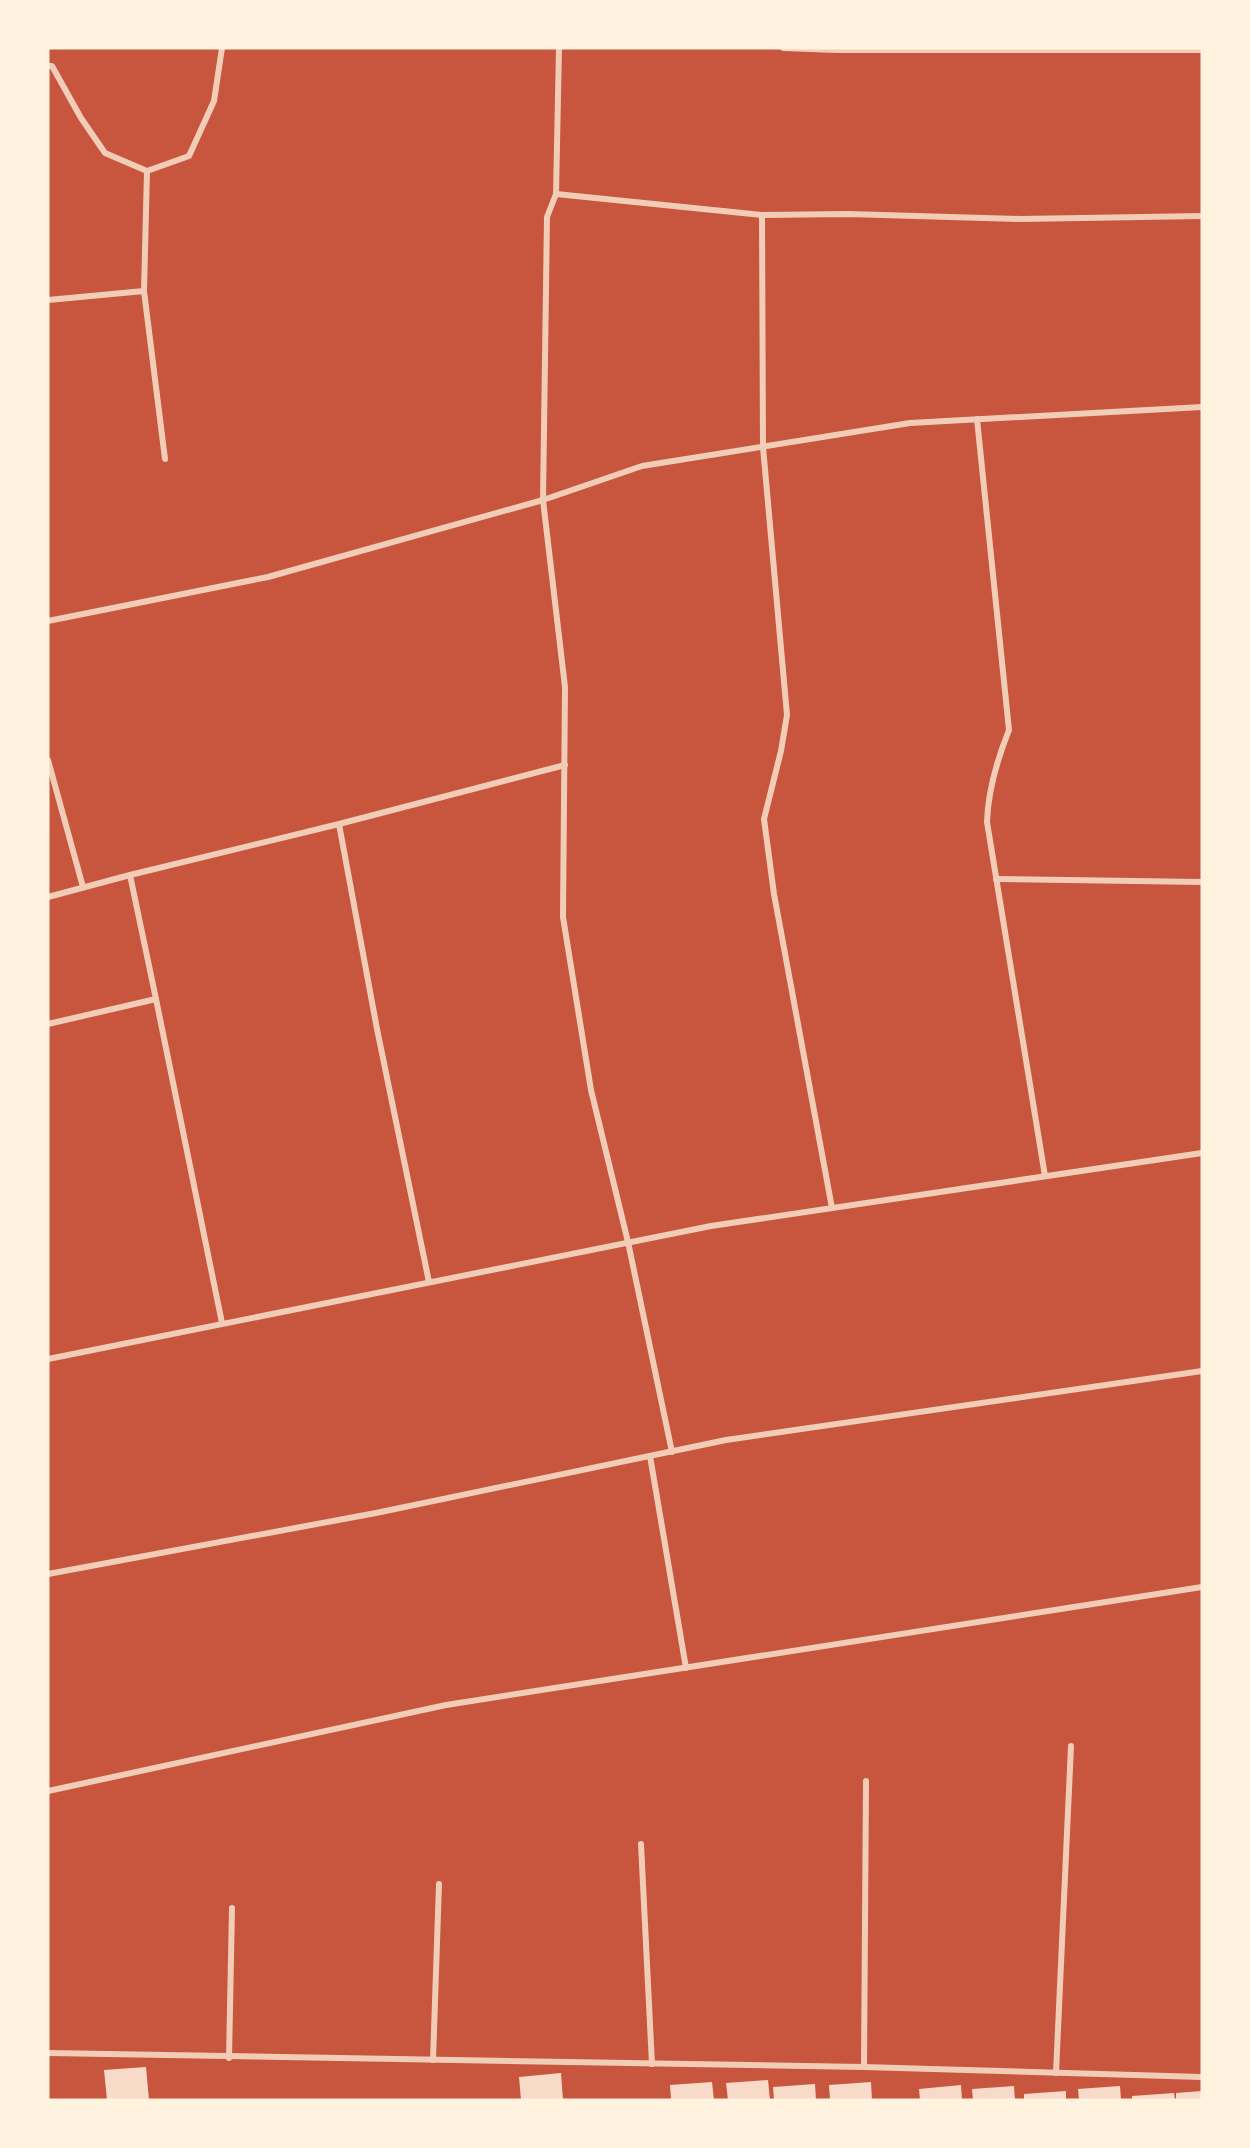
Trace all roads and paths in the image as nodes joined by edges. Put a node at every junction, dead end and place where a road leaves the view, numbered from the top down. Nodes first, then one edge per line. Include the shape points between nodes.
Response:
1 (222, 48) edge
2 (559, 48) edge
3 (783, 48) edge
4 (1202, 50) edge
5 (48, 66) edge
6 (147, 171) junction
7 (556, 194) junction
8 (762, 215) junction
9 (1202, 216) edge
10 (144, 291) junction
11 (48, 300) edge
12 (1202, 406) edge
13 (977, 419) junction
14 (763, 447) junction
15 (165, 459) dead end
16 (543, 500) junction
17 (48, 621) edge
18 (48, 760) edge
19 (565, 765) junction
20 (339, 824) junction
21 (130, 874) junction
22 (996, 879) junction
23 (1202, 882) edge
24 (83, 887) junction
25 (48, 897) edge
26 (156, 999) junction
27 (48, 1024) edge
28 (1202, 1153) edge
29 (1045, 1176) junction
30 (832, 1208) junction
31 (628, 1242) junction
32 (429, 1282) junction
33 (222, 1323) junction
34 (48, 1359) edge
35 (1202, 1371) edge
36 (672, 1452) junction
37 (650, 1456) junction
38 (48, 1574) edge
39 (1202, 1587) edge
40 (686, 1668) junction
41 (1071, 1746) dead end
42 (866, 1781) dead end
43 (48, 1791) edge
44 (641, 1844) dead end
45 (439, 1884) dead end
46 (232, 1908) dead end
47 (48, 2053) edge
48 (229, 2058) junction
49 (433, 2060) junction
50 (652, 2064) junction
51 (864, 2067) junction
52 (1056, 2073) junction
53 (1202, 2077) edge

1 - 6 street via 214,101 189,156
2 - 7 street
3 - 4 street
5 - 6 street via 52,66 105,153
6 - 10 street
7 - 8 street
7 - 16 street via 547,217
8 - 9 street via 1021,219
8 - 14 street
10 - 11 street
10 - 15 street
12 - 13 street
13 - 14 street via 910,423
13 - 22 street via 1009,730 988,797 987,822
14 - 16 street via 642,466
14 - 30 street via 788,715 764,819 774,894
16 - 17 street via 268,577
16 - 19 street via 566,687
18 - 24 street
19 - 20 street
19 - 31 street via 563,917 591,1090
20 - 21 street
20 - 32 street
21 - 24 street
21 - 26 street
22 - 23 street
22 - 29 street
24 - 25 street
26 - 27 street
26 - 33 street
28 - 29 street
29 - 30 street
30 - 31 street
31 - 32 street
31 - 36 street
32 - 33 street
33 - 34 street
35 - 36 street via 726,1440
36 - 37 street
37 - 38 street via 376,1513
37 - 40 street
39 - 40 street
40 - 43 street via 446,1705
41 - 52 street
42 - 51 street
44 - 50 street
45 - 49 street
46 - 48 street
47 - 48 street
48 - 49 street
49 - 50 street
50 - 51 street
51 - 52 street
52 - 53 street

